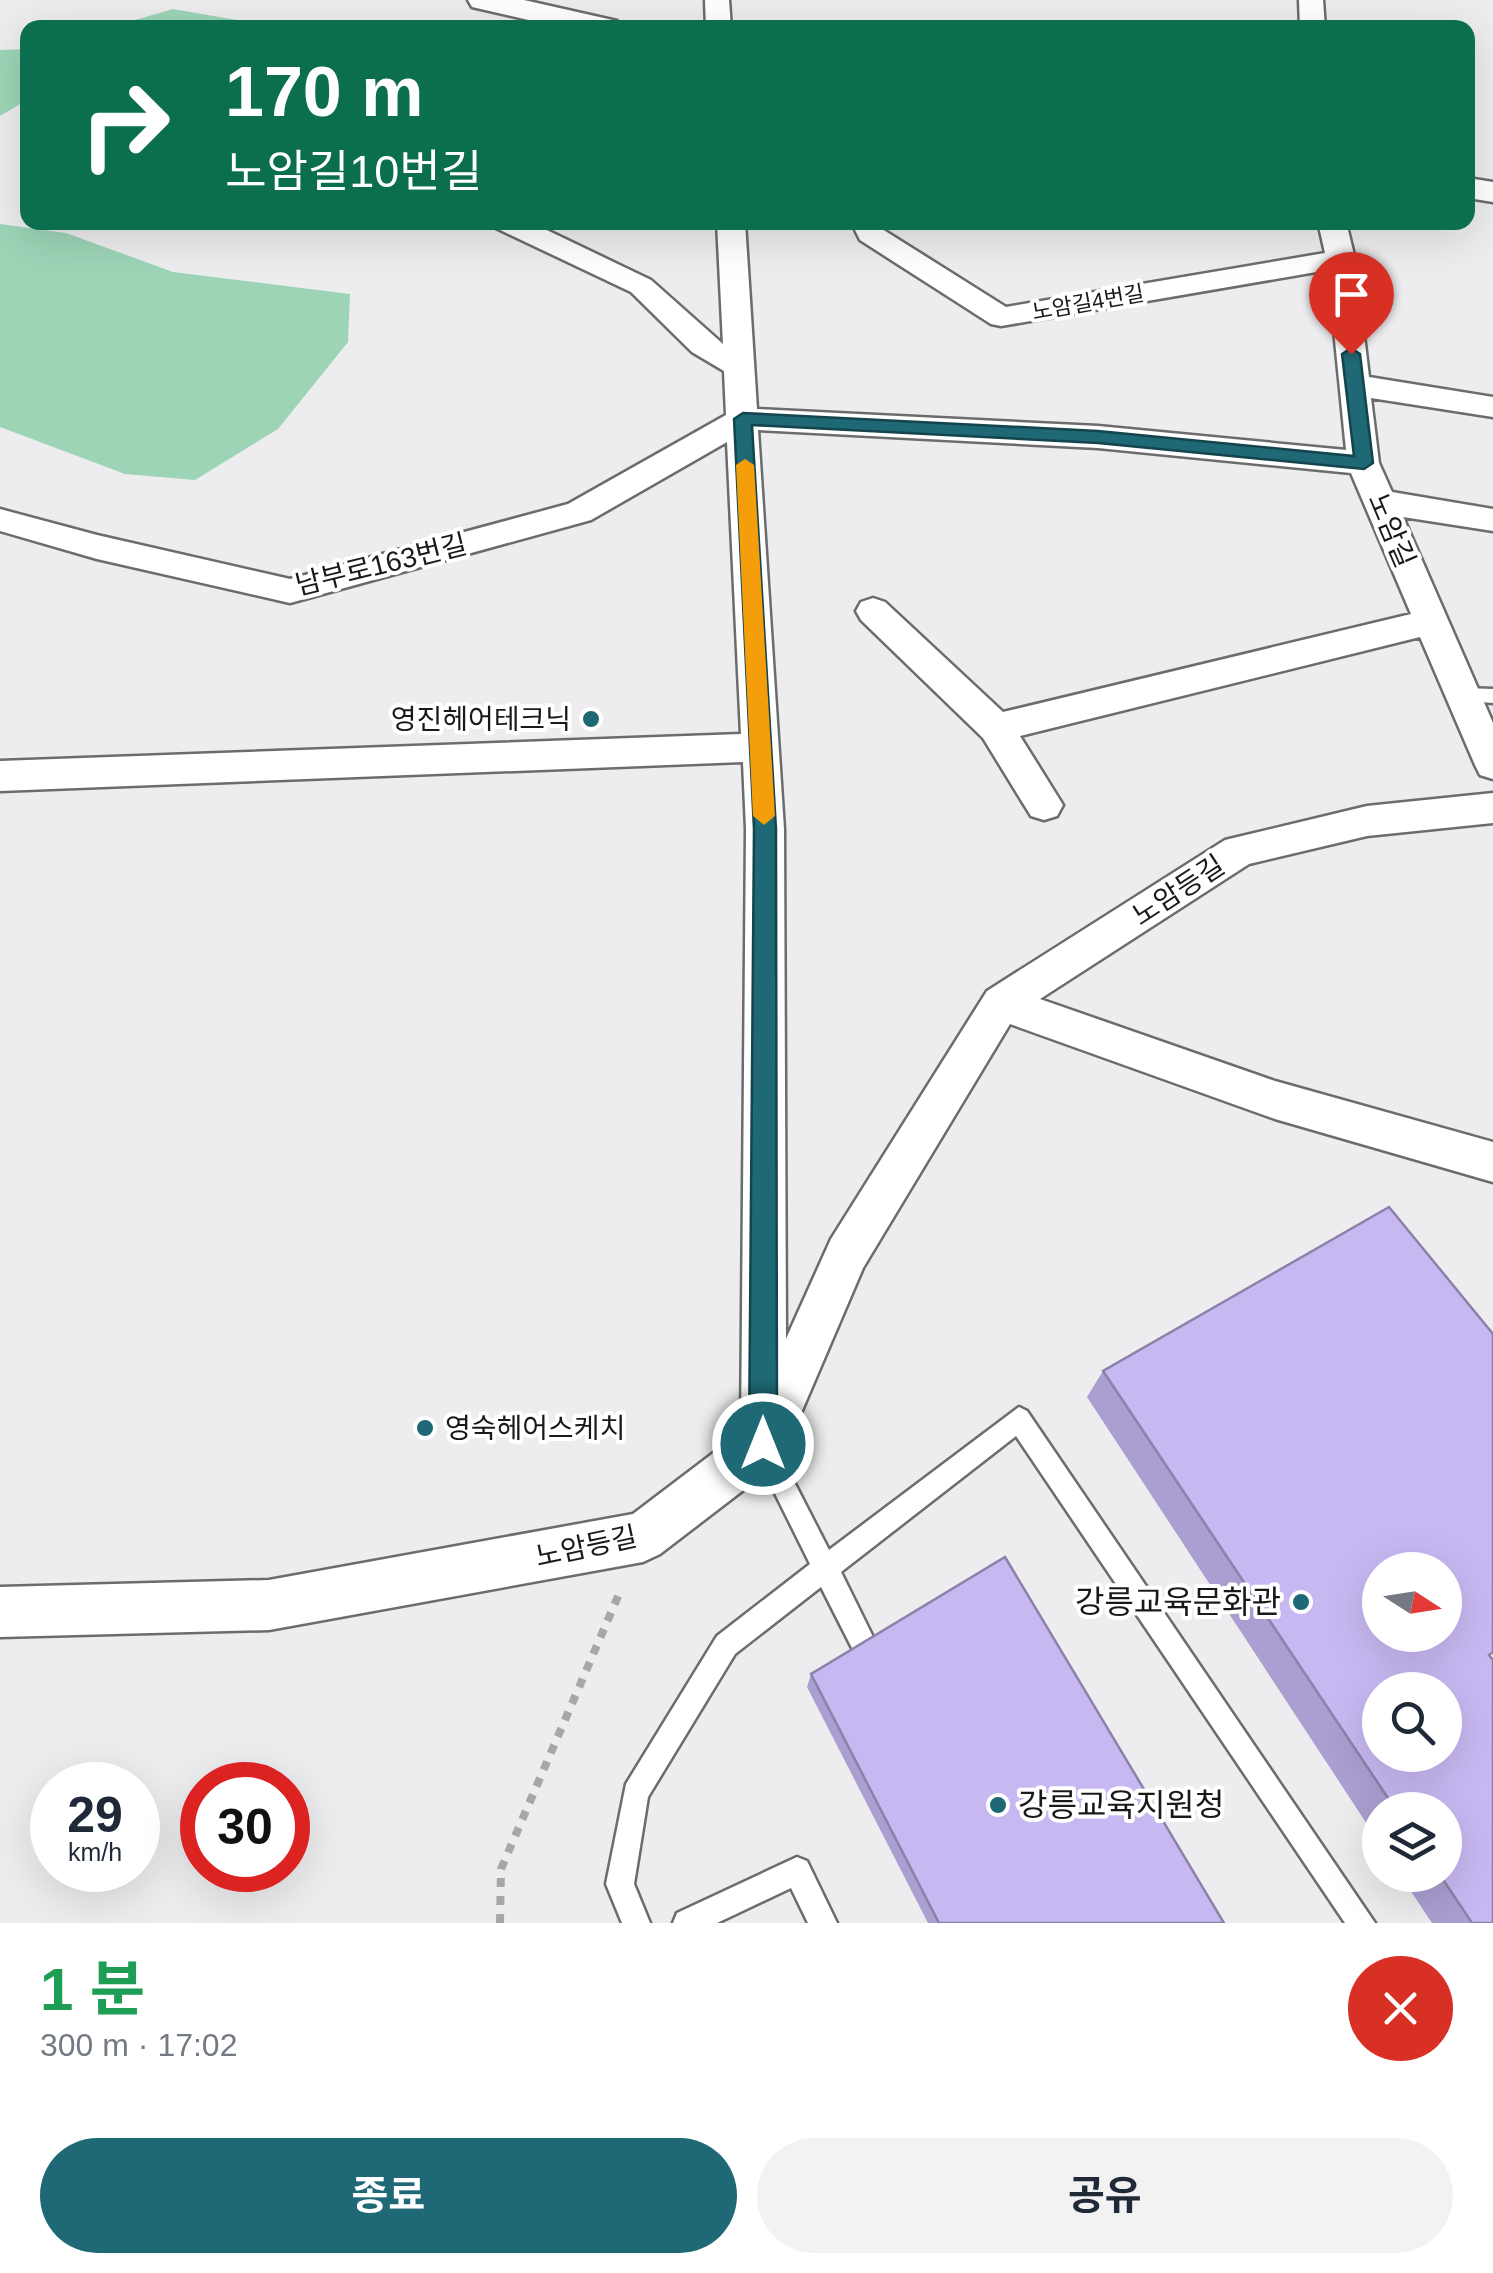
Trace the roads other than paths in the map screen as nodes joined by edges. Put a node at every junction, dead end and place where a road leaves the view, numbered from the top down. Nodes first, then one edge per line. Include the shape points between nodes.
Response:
1 (482, 0) edge
2 (571, 20) edge
3 (523, 230) edge
4 (731, 230) edge
5 (868, 230) edge
6 (1334, 230) edge
7 (1341, 259) junction
8 (740, 367) junction
9 (1354, 385) junction
10 (1493, 407) edge
11 (743, 419) junction
12 (1364, 463) junction
13 (1381, 502) junction
14 (0, 520) edge
15 (1493, 520) edge
16 (873, 611) dead end
17 (1432, 621) junction
18 (1478, 696) edge
19 (996, 728) junction
20 (760, 747) junction
21 (1493, 765) edge
22 (0, 776) edge
23 (1044, 806) dead end
24 (1493, 808) edge
25 (1001, 1003) junction
26 (1493, 1162) edge
27 (763, 1444) junction
28 (826, 1568) junction
29 (0, 1612) edge
30 (862, 1641) edge
31 (636, 1923) edge
32 (686, 1923) edge
33 (823, 1923) edge
34 (1361, 1923) edge

1 - 2 street
3 - 8 street via 642,286 704,345
4 - 8 street
5 - 7 street, 노암길4번길 via 1001,317
6 - 7 street, 노암길
7 - 9 street, 노암길
8 - 11 street
9 - 10 street
9 - 12 street, 노암길
11 - 12 street via 1098,437
11 - 14 street, 남부로163번길 via 579,512 290,591
11 - 20 street
12 - 13 street, 노암길
13 - 15 street
13 - 17 street, 노암길
16 - 19 street
17 - 18 street, 노암길
17 - 19 street
18 - 21 street, 노암길
19 - 23 street
20 - 22 street
20 - 27 street
24 - 25 street, 노암등길 via 1367,821 1238,851
25 - 26 street via 1276,1100
25 - 27 street, 노암등길 via 847,1254
27 - 28 lane
27 - 29 street, 노암등길 via 643,1537 269,1605
28 - 30 lane
28 - 31 lane via 726,1644 634,1793 620,1884
28 - 34 lane via 1018,1419
32 - 33 lane via 798,1871

